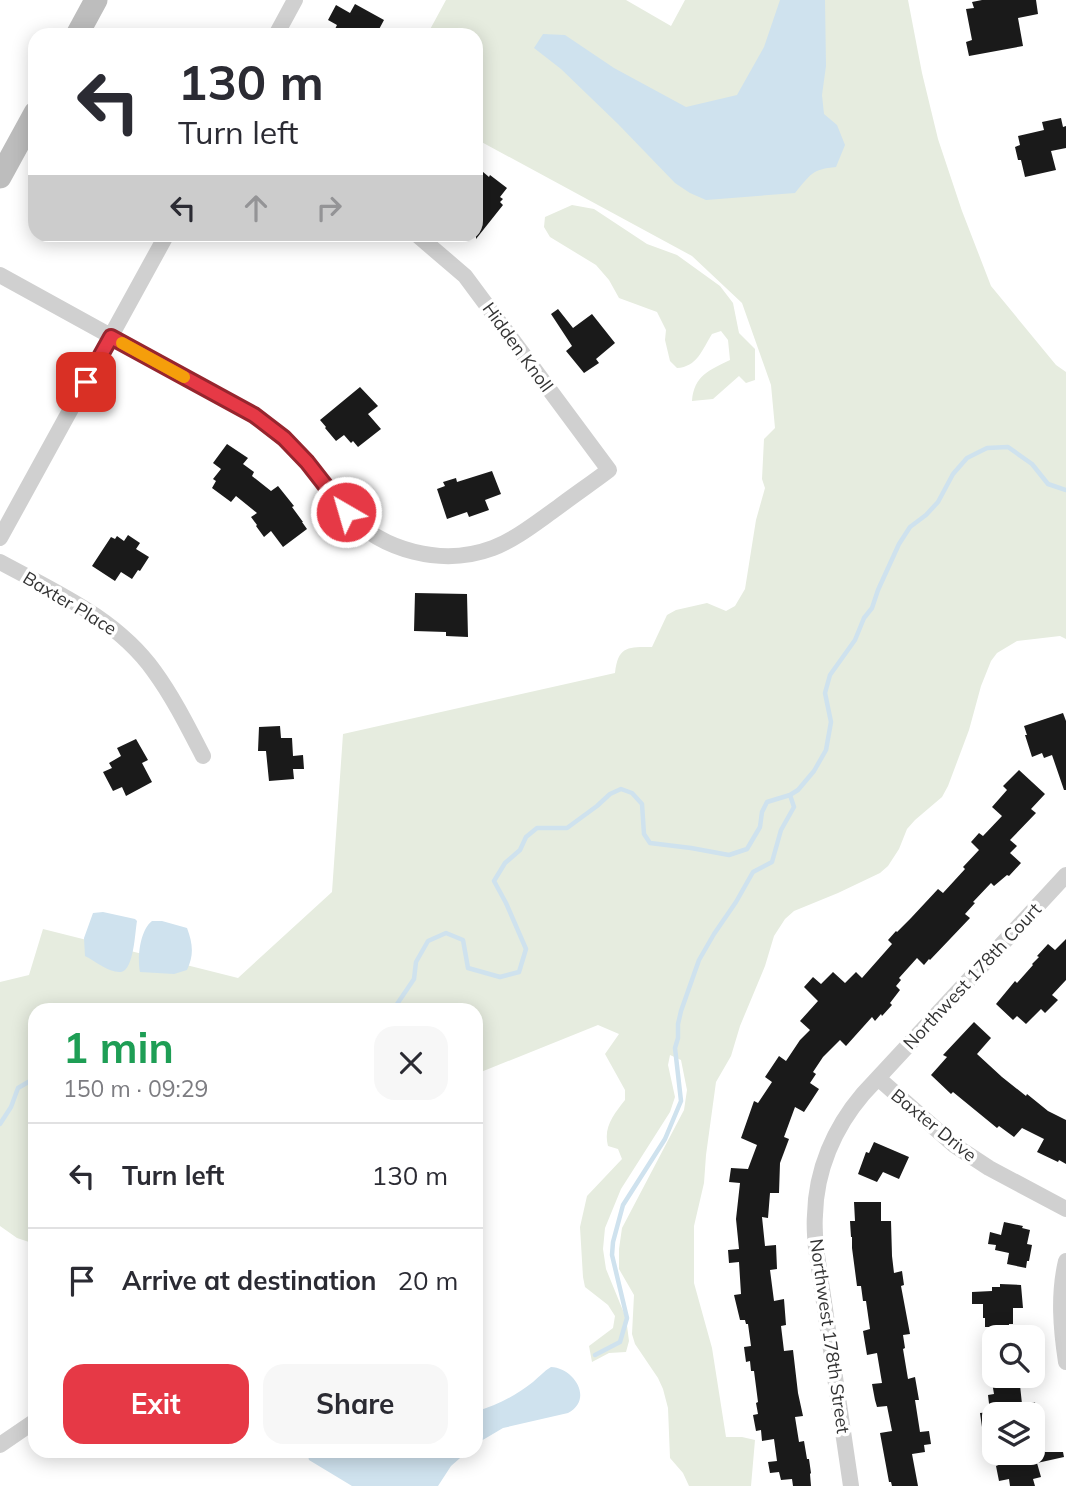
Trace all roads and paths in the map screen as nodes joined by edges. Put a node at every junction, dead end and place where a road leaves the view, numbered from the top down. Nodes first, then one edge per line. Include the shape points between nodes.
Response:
1 (96, 0) edge
2 (295, 0) edge
3 (81, 28) edge
4 (280, 28) edge
5 (28, 126) edge
6 (0, 177) edge
7 (163, 242) edge
8 (425, 242) edge
9 (0, 275) edge
10 (111, 337) junction
11 (0, 538) edge
12 (0, 562) edge
13 (203, 756) dead end
14 (1066, 875) edge
15 (878, 1078) junction
16 (1066, 1209) edge
17 (1066, 1261) edge
18 (1066, 1362) edge
19 (28, 1426) edge
20 (0, 1445) edge
21 (851, 1486) edge

1 - 3 street
2 - 4 street
5 - 6 street
7 - 10 street
8 - 10 street, Hidden Knoll via 465,276 609,470 494,548 432,556 383,542 346,512 284,438 254,415
9 - 10 street
10 - 11 street
12 - 13 street, Baxter Place via 83,607 125,638 153,669
14 - 15 street, Northwest 178th Court
15 - 16 street, Baxter Drive via 954,1145
15 - 21 street, Northwest 178th Street via 829,1147 815,1214
17 - 18 street via 1061,1330
19 - 20 street

